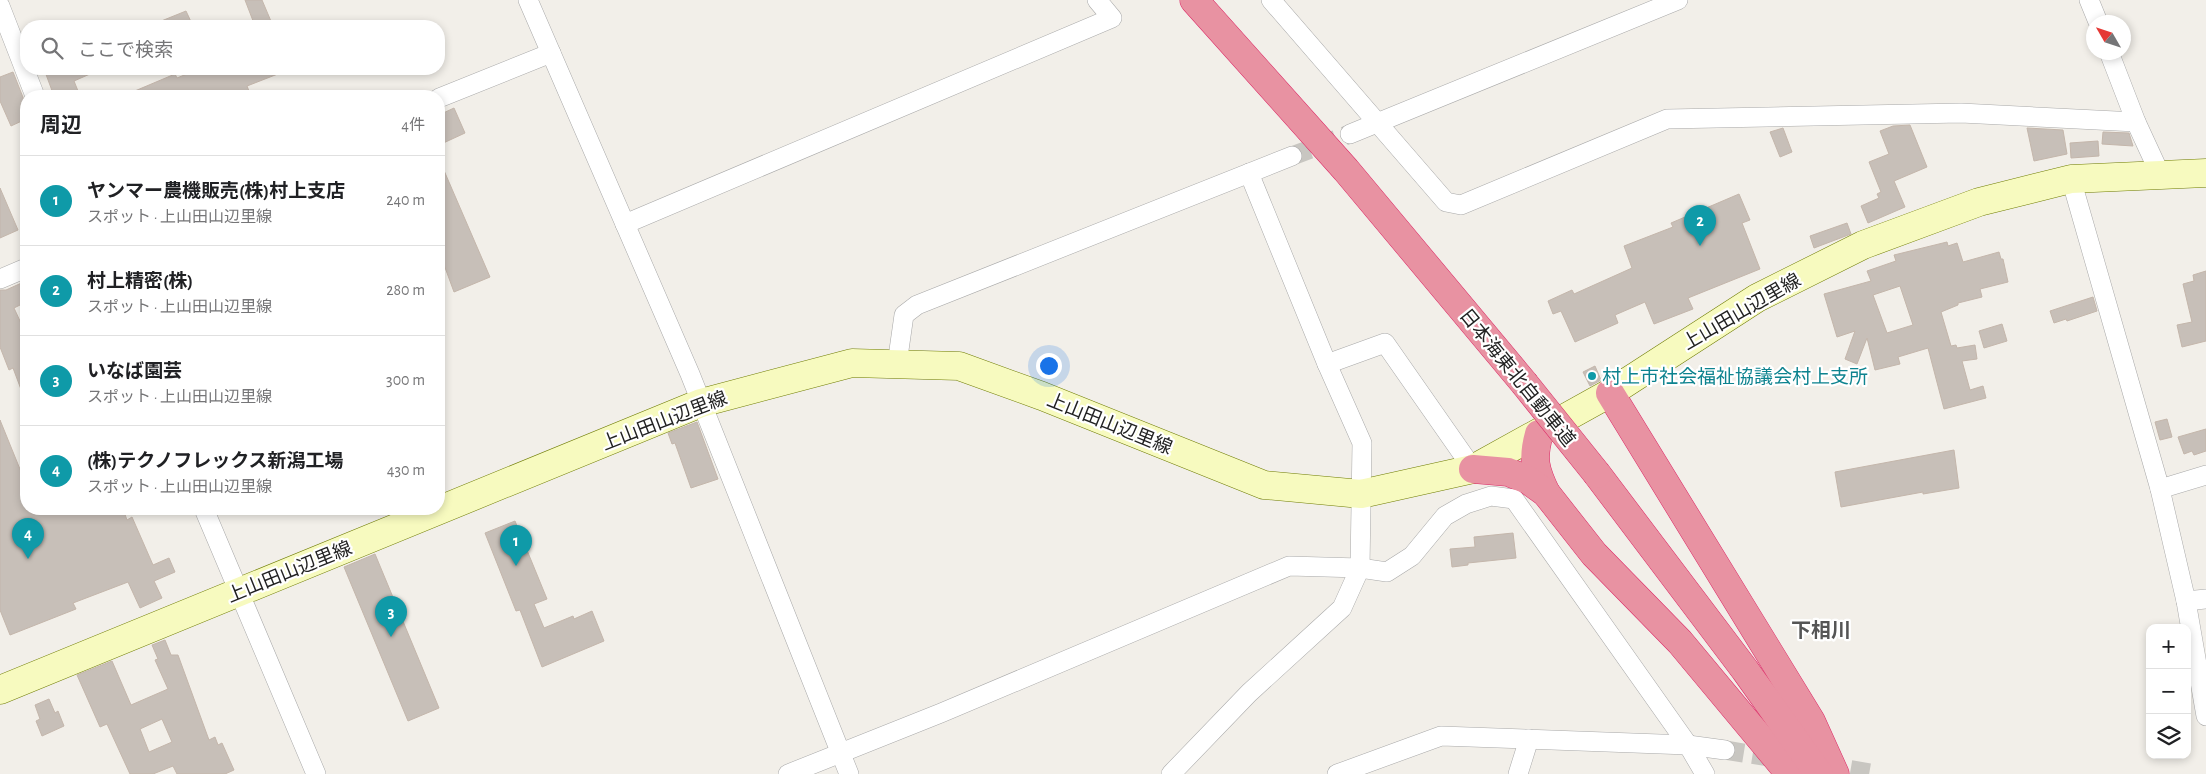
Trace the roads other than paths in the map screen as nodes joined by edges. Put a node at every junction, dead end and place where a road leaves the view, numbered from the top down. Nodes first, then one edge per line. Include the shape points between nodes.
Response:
1 (528, 0) edge
2 (1097, 0) edge
3 (1194, 0) edge
4 (1272, 0) edge
5 (1678, 0) edge
6 (2089, 0) edge
7 (1, 10) edge
8 (2095, 15) edge
9 (551, 52) junction
10 (20, 58) edge
11 (2112, 60) edge
12 (27, 75) edge
13 (33, 90) edge
14 (445, 96) edge
15 (1376, 122) junction
16 (2136, 122) junction
17 (1350, 134) tunnel mouth
18 (1292, 156) tunnel mouth
19 (1250, 173) junction
20 (2206, 173) edge
21 (2160, 174) junction
22 (2071, 179) junction
23 (625, 224) junction
24 (20, 271) edge
25 (0, 279) edge
26 (897, 364) junction
27 (1327, 364) junction
28 (1610, 393) junction
29 (701, 403) junction
30 (1539, 434) junction
31 (1474, 469) junction
32 (2206, 475) edge
33 (2160, 489) junction
34 (1546, 493) junction
35 (1361, 494) junction
36 (445, 508) edge
37 (207, 515) edge
38 (427, 515) edge
39 (1360, 568) junction
40 (239, 592) junction
41 (2206, 599) edge
42 (2186, 602) junction
43 (0, 690) edge
44 (2206, 716) edge
45 (1528, 739) junction
46 (1688, 745) junction
47 (1726, 750) tunnel mouth
48 (840, 754) junction
49 (1378, 766) edge
50 (316, 774) edge
51 (788, 774) edge
52 (849, 774) edge
53 (1171, 774) edge
54 (1337, 774) edge
55 (1518, 774) edge
56 (1705, 774) edge
57 (1790, 774) edge
58 (1819, 774) tunnel mouth
59 (1835, 774) edge

1 - 9 street
2 - 23 street via 1112,18
3 - 58 highway, 日本海東北自動車道, bridge via 1346,170 1524,383 1745,670
4 - 15 street
5 - 15 street
6 - 8 street
7 - 10 street
9 - 14 street
9 - 23 street
11 - 16 street
12 - 13 street
15 - 16 street via 1446,202 1461,205 1667,119 1961,113
15 - 17 street
16 - 21 street
18 - 19 street
19 - 26 street via 917,305 904,315
19 - 27 street
20 - 21 main road, 上山田山辺里線
21 - 22 main road, 上山田山辺里線
22 - 28 main road, 上山田山辺里線 via 1979,202 1863,245 1757,298
22 - 33 street
23 - 29 street
24 - 25 street
26 - 29 main road, 上山田山辺里線 via 852,363
26 - 35 main road, 上山田山辺里線 via 959,366 1264,485
27 - 31 street via 1385,343
27 - 35 street via 1362,442
28 - 30 main road, 上山田山辺里線
28 - 59 highway via 1811,721
29 - 36 main road, 上山田山辺里線
29 - 48 street
30 - 31 main road, 上山田山辺里線
30 - 34 highway via 1534,450 1536,471
31 - 34 highway via 1508,472 1528,480
31 - 35 main road, 上山田山辺里線
32 - 33 street
33 - 42 street
34 - 57 highway via 1594,554 1680,642
35 - 39 street
37 - 40 street
38 - 40 main road, 上山田山辺里線
39 - 46 street via 1387,572 1412,556 1445,516 1466,504 1491,496 1514,499
39 - 48 street via 1289,566
39 - 53 street via 1342,608 1249,693
40 - 43 main road, 上山田山辺里線
40 - 50 street
41 - 42 street
42 - 44 street
45 - 46 street
45 - 49 street via 1441,736
45 - 55 street
46 - 47 street
46 - 56 street
48 - 51 street
48 - 52 street
49 - 54 street

